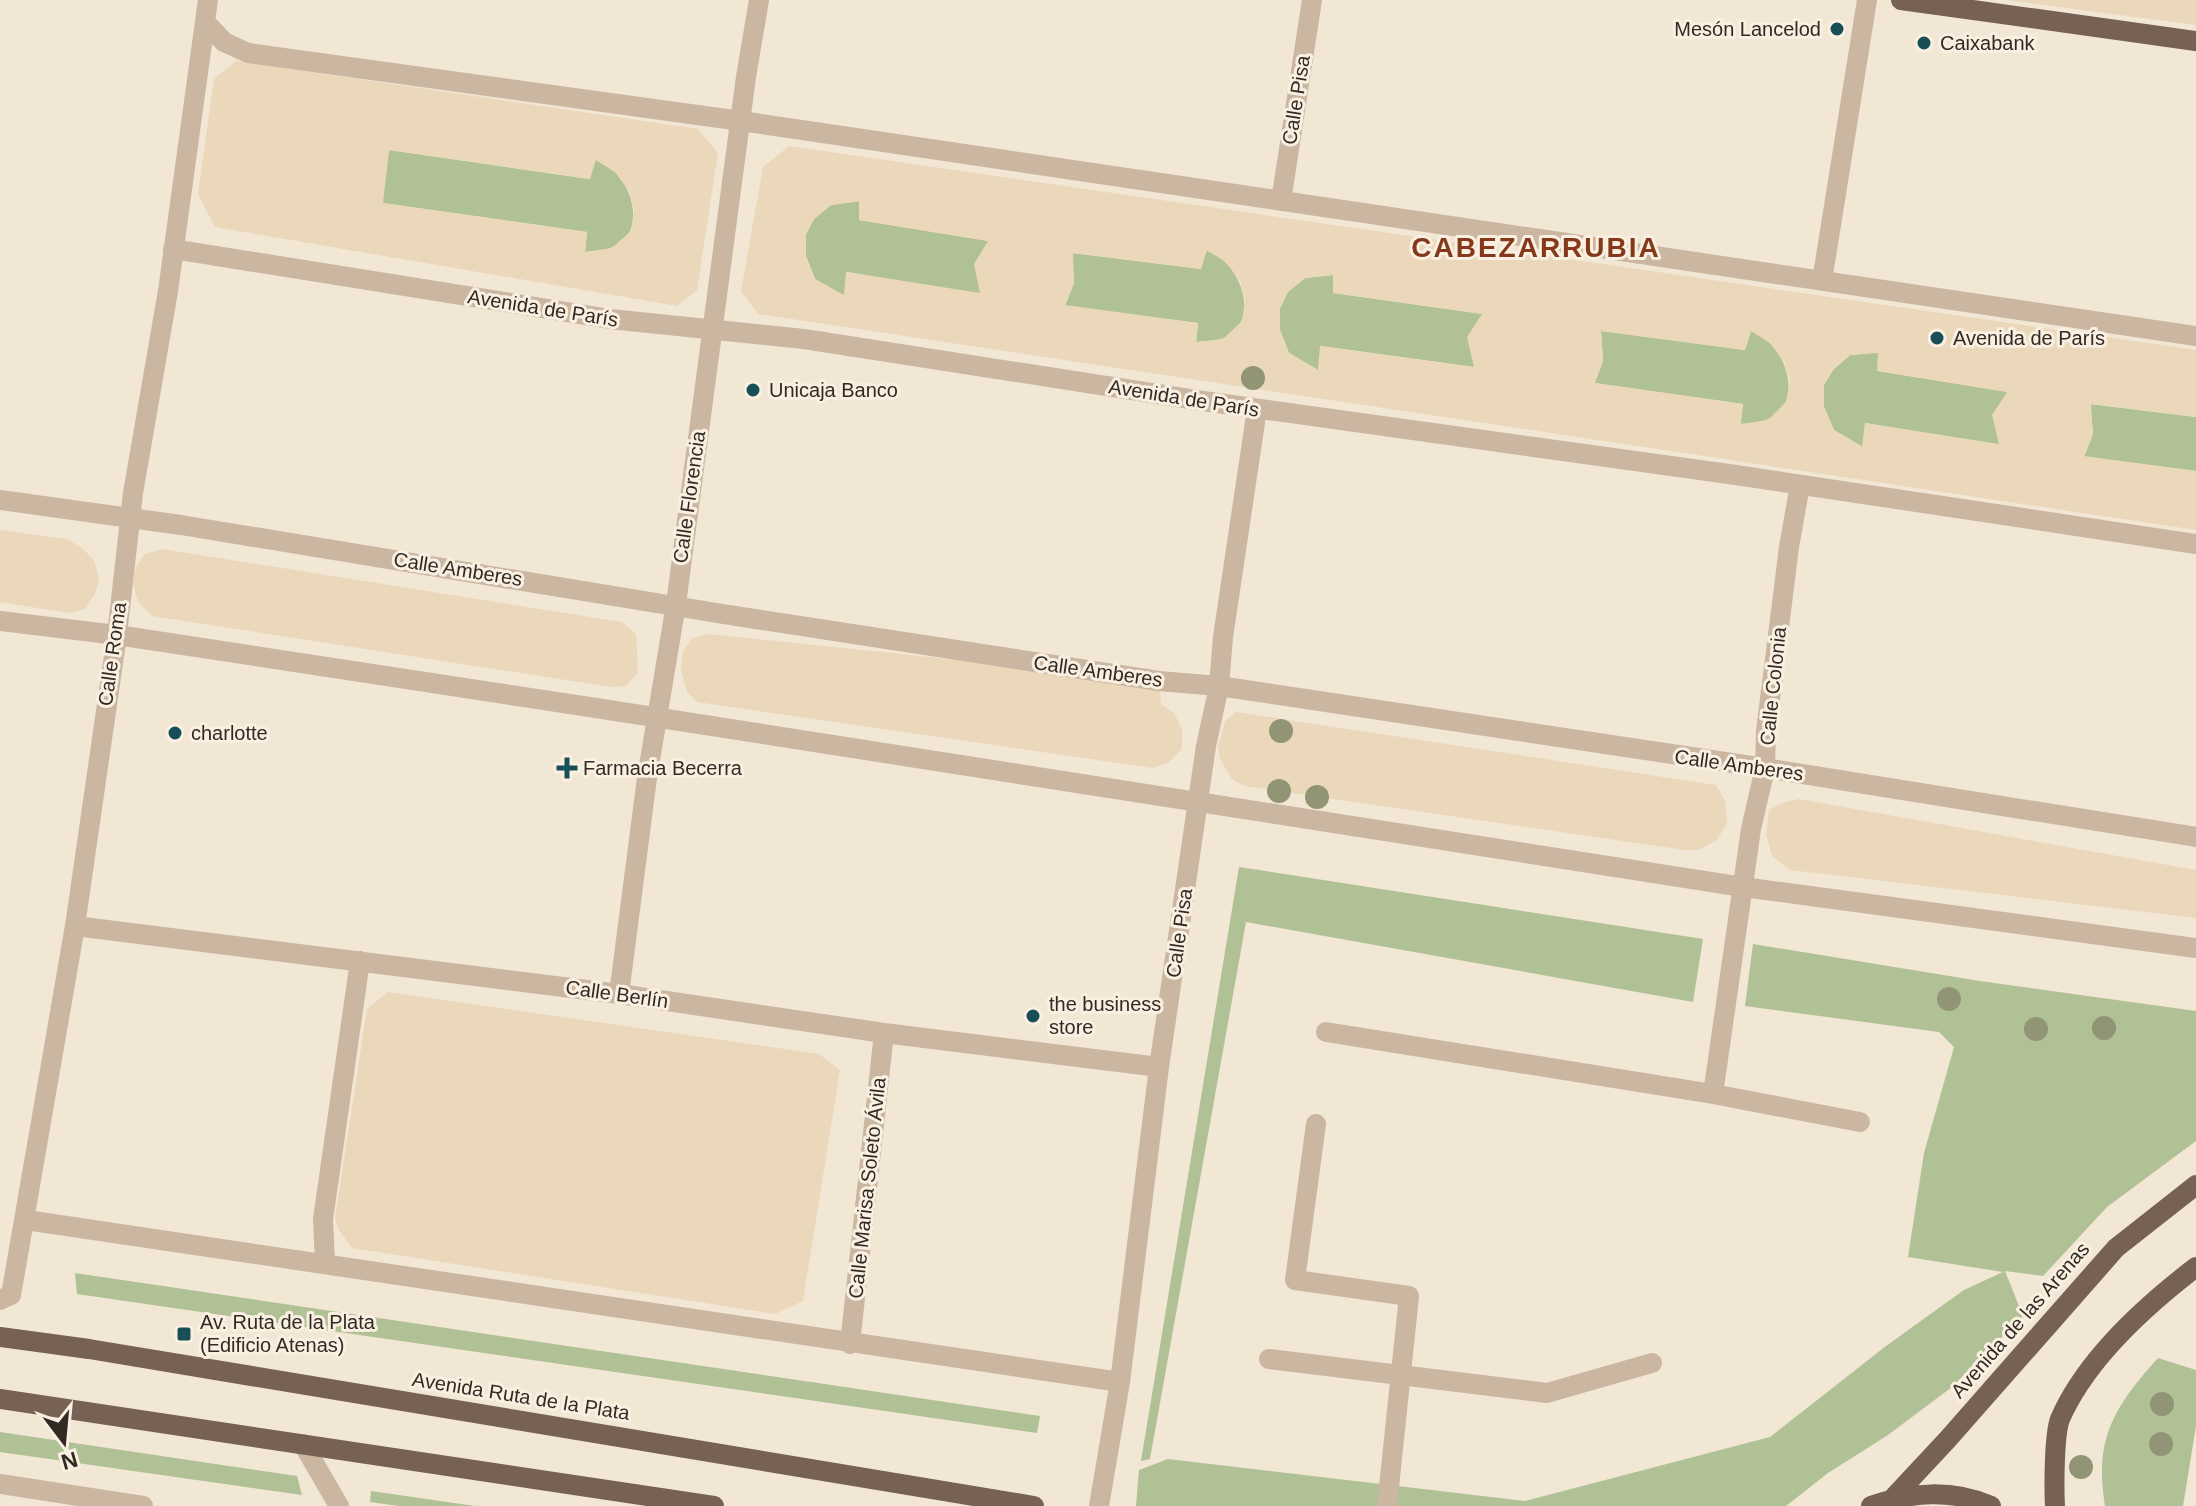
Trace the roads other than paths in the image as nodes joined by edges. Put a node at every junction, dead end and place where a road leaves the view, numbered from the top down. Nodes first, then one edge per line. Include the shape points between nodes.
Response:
1 (208, 0) edge
2 (759, 0) edge
3 (1312, 0) edge
4 (1867, 0) edge
5 (1901, 0) edge
6 (206, 23) junction
7 (2196, 41) edge
8 (741, 121) junction
9 (1281, 201) junction
10 (173, 249) junction
11 (1822, 281) junction
12 (712, 331) junction
13 (2196, 336) edge
14 (1257, 409) junction
15 (1800, 485) junction
16 (0, 500) edge
17 (130, 519) junction
18 (2196, 544) edge
19 (676, 604) junction
20 (0, 621) edge
21 (117, 635) junction
22 (1219, 686) junction
23 (657, 717) junction
24 (1765, 768) junction
25 (1198, 802) junction
26 (2196, 837) edge
27 (1743, 887) junction
28 (75, 926) junction
29 (2196, 948) edge
30 (360, 961) junction
31 (619, 994) junction
32 (1326, 1032) dead end
33 (884, 1033) junction
34 (1159, 1067) junction
35 (1713, 1094) junction
36 (1860, 1122) dead end
37 (1316, 1124) dead end
38 (2196, 1185) edge
39 (26, 1220) junction
40 (325, 1263) junction
41 (2196, 1267) edge
42 (0, 1300) edge
43 (0, 1337) edge
44 (850, 1344) junction
45 (1269, 1359) dead end
46 (1652, 1363) dead end
47 (1402, 1375) junction
48 (1120, 1382) junction
49 (0, 1399) edge
50 (303, 1444) junction
51 (0, 1484) edge
52 (1892, 1499) junction
53 (143, 1506) edge
54 (339, 1506) edge
55 (714, 1506) edge
56 (1034, 1506) edge
57 (1099, 1506) edge
58 (1387, 1506) edge
59 (1871, 1506) edge
60 (1991, 1506) edge
61 (2055, 1506) edge

1 - 6 street, Calle Roma
2 - 8 street, Calle Florencia
3 - 9 street, Calle Pisa
4 - 11 street
5 - 7 main road
6 - 8 street via 224,42 248,53
6 - 10 street, Calle Roma
8 - 9 street
8 - 12 street, Calle Florencia
9 - 11 street
10 - 12 street, Avenida de París
10 - 17 street, Calle Roma
11 - 13 street
12 - 14 street, Avenida de París via 804,339
12 - 19 street, Calle Florencia
14 - 15 street, Avenida de París
14 - 22 street, Calle Pisa
15 - 18 street, Avenida de París
15 - 24 street, Calle Colonia
16 - 17 street, Calle Amberes
17 - 19 street, Calle Amberes
17 - 21 street, Calle Roma
19 - 22 street, Calle Amberes via 1159,681
19 - 23 street, Calle Florencia
20 - 21 street
21 - 23 street
21 - 28 street, Calle Roma
22 - 24 street, Calle Amberes
22 - 25 street, Calle Pisa
23 - 25 street
23 - 31 street, Calle Florencia
24 - 26 street, Calle Amberes
24 - 27 street, Calle Colonia
25 - 27 street
25 - 34 street, Calle Pisa
27 - 29 street
27 - 35 street, Calle Colonia
28 - 30 street, Calle Berlín
28 - 39 street, Calle Roma
30 - 31 street, Calle Berlín
30 - 40 street via 323,1219
31 - 33 street, Calle Berlín
32 - 35 street
33 - 34 street, Calle Berlín
33 - 44 street, Calle Marisa Soleto Ávila
34 - 48 street, Calle Pisa
35 - 36 street
37 - 47 street via 1295,1280 1409,1296
38 - 52 main road, Avenida de las Arenas via 2116,1248
39 - 40 street
39 - 42 street, Calle Roma via 11,1295
40 - 44 street
41 - 61 main road via 2154,1299 2079,1385 2059,1422
43 - 56 main road, Avenida Ruta de la Plata
44 - 48 street
45 - 47 street
46 - 47 street via 1547,1393
47 - 58 street
48 - 57 street, Calle Pisa
49 - 50 main road
50 - 54 street
50 - 55 main road
51 - 53 street
52 - 59 main road
52 - 60 main road via 1930,1493

